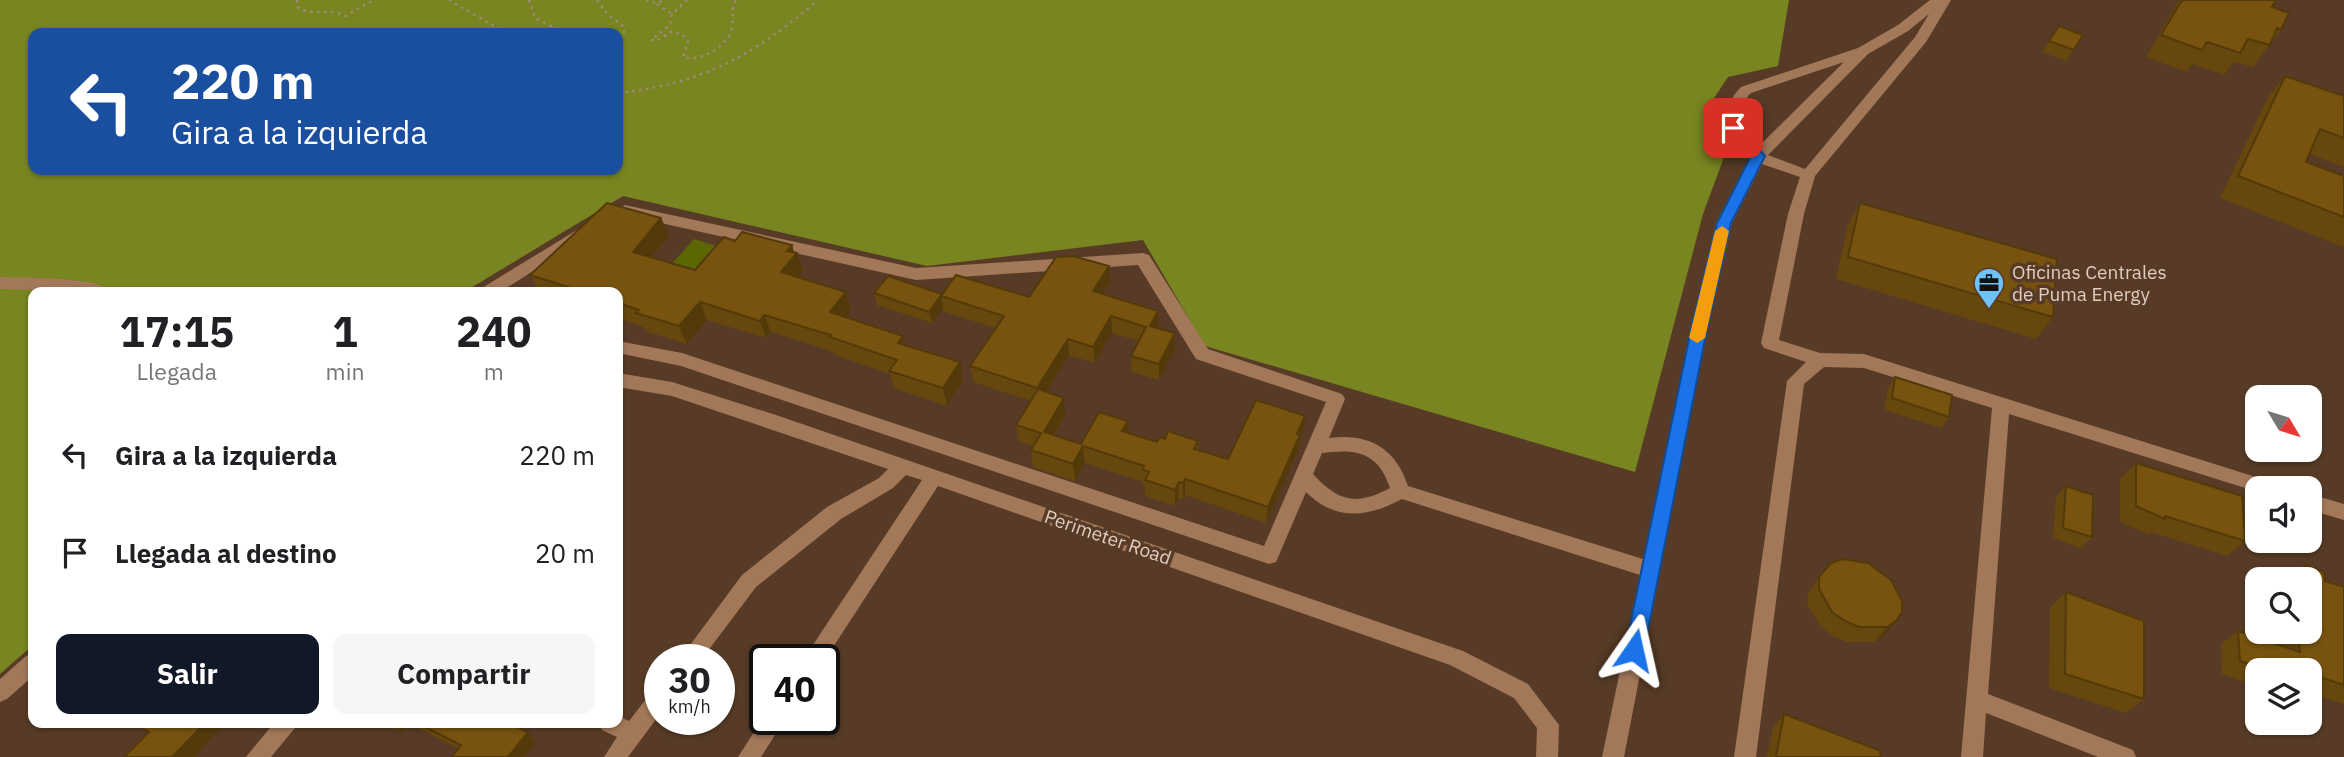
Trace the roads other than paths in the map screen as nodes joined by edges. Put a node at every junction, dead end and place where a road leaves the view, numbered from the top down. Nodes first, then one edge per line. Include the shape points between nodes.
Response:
1 (1941, 0) edge
2 (1863, 51) junction
3 (1758, 156) junction
4 (1808, 175) junction
5 (0, 284) edge
6 (74, 287) edge
7 (496, 287) edge
8 (623, 349) edge
9 (1821, 360) junction
10 (623, 381) edge
11 (2000, 405) junction
12 (1315, 447) junction
13 (903, 466) junction
14 (934, 477) junction
15 (1304, 477) junction
16 (2245, 481) edge
17 (1400, 491) junction
18 (2322, 506) edge
19 (2344, 512) edge
20 (1650, 570) junction
21 (701, 644) edge
22 (824, 644) edge
23 (28, 667) edge
24 (0, 692) edge
25 (1978, 700) junction
26 (644, 718) edge
27 (283, 728) edge
28 (621, 728) edge
29 (632, 733) junction
30 (763, 735) edge
31 (257, 757) edge
32 (615, 757) edge
33 (749, 757) edge
34 (1547, 757) edge
35 (1613, 757) edge
36 (1745, 757) edge
37 (1972, 757) edge
38 (2125, 757) edge

1 - 2 street
1 - 4 street via 1921,39
2 - 3 street
2 - 3 street via 1746,90 1736,98 1730,115 1733,128
3 - 4 street
3 - 20 street via 1724,223
4 - 9 street via 1770,343
5 - 6 street
7 - 12 street via 608,216 632,211 916,274 1143,259 1202,354 1336,400
8 - 15 street via 682,360 1269,556
9 - 11 street via 1864,361
9 - 36 street via 1796,381
10 - 13 street, Perimeter Road via 672,389
11 - 16 street
11 - 25 street
12 - 15 street
12 - 17 street via 1346,442 1371,447 1392,467
13 - 14 street, Perimeter Road
13 - 21 street via 886,483 834,513 749,581
14 - 22 street
14 - 34 street, Perimeter Road via 1456,658 1521,691 1548,725
15 - 17 street via 1323,497 1355,509 1373,506
17 - 20 street
18 - 19 street
20 - 35 street
23 - 24 street
25 - 37 street
25 - 38 street
26 - 29 street
27 - 31 street
28 - 29 street
29 - 32 street
30 - 33 street

